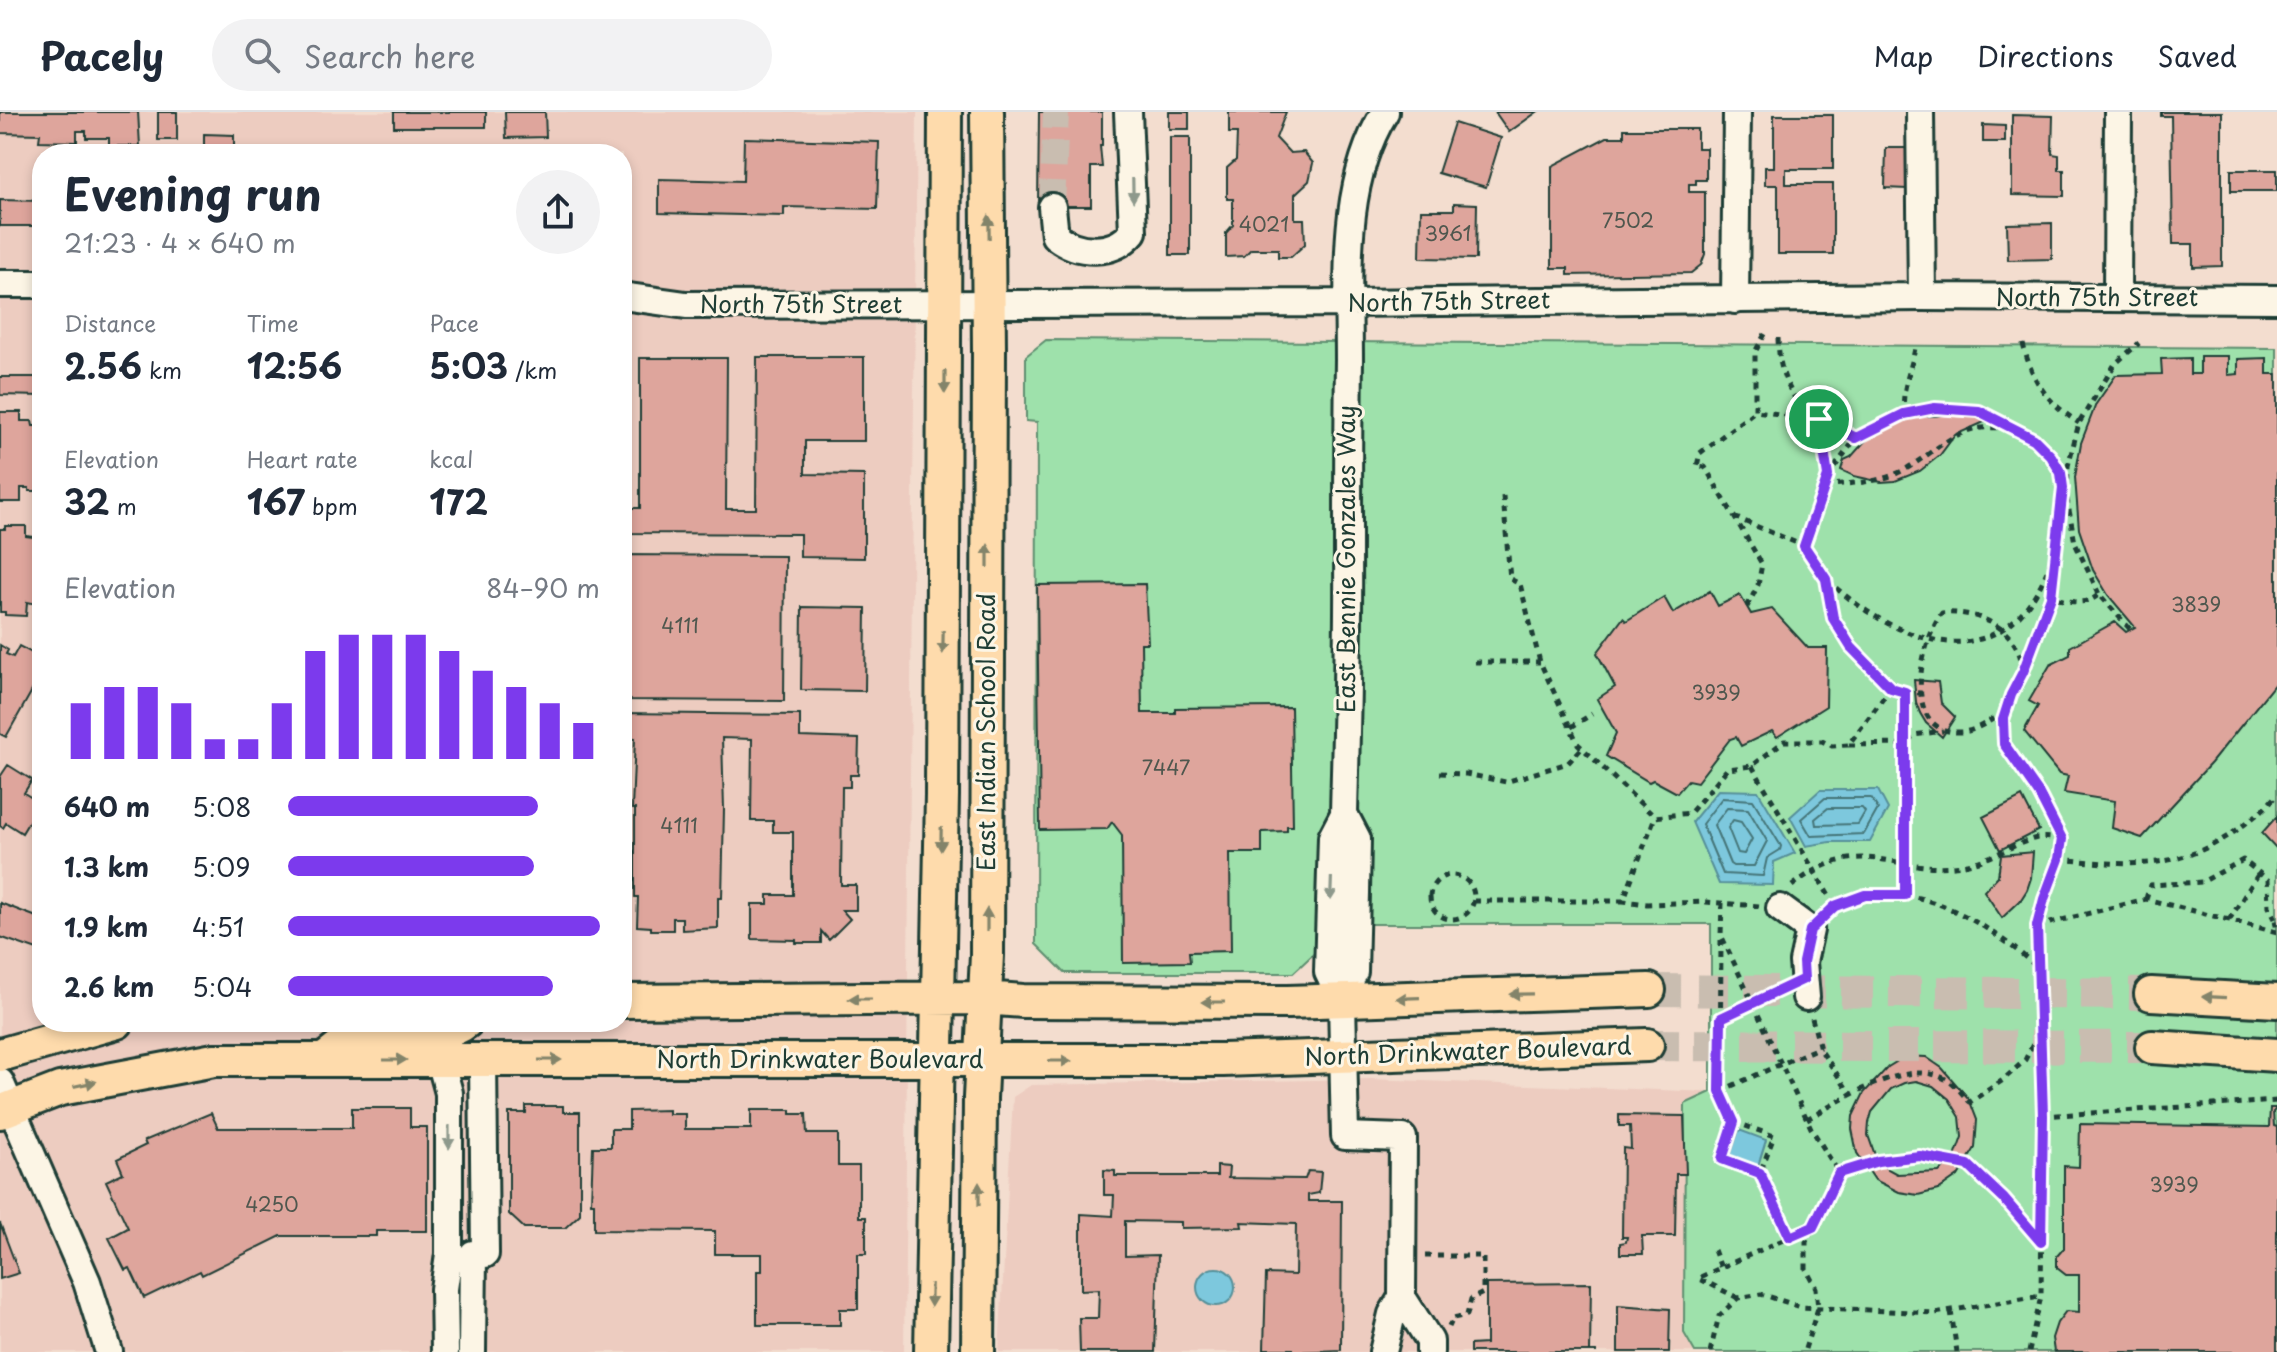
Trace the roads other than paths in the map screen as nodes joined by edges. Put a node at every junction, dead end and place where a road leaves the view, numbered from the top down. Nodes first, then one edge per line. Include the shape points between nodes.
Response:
1 (945, 112) edge
2 (987, 112) edge
3 (1128, 112) edge
4 (1385, 112) edge
5 (1737, 112) edge
6 (1920, 112) edge
7 (2118, 112) edge
8 (1052, 207) tunnel mouth
9 (0, 284) edge
10 (32, 284) edge
11 (632, 297) edge
12 (1922, 297) junction
13 (2117, 298) junction
14 (2277, 299) edge
15 (1735, 300) junction
16 (1349, 303) junction
17 (945, 304) junction
18 (989, 305) junction
19 (1780, 908) road end
20 (1805, 988) road end
21 (1649, 990) tunnel mouth
22 (2151, 994) tunnel mouth
23 (938, 998) junction
24 (984, 998) junction
25 (632, 1001) edge
26 (1342, 1001) junction
27 (2277, 1001) edge
28 (82, 1032) edge
29 (443, 1032) edge
30 (1647, 1045) tunnel mouth
31 (2152, 1047) tunnel mouth
32 (0, 1055) edge
33 (2277, 1055) edge
34 (1345, 1057) junction
35 (323, 1060) junction
36 (440, 1060) junction
37 (483, 1060) junction
38 (936, 1060) junction
39 (982, 1060) junction
40 (3, 1100) edge
41 (477, 1254) junction
42 (1402, 1297) junction
43 (1440, 1345) edge
44 (109, 1352) edge
45 (445, 1352) edge
46 (458, 1352) edge
47 (472, 1352) edge
48 (488, 1352) edge
49 (931, 1352) edge
50 (978, 1352) edge
51 (1383, 1352) edge

1 - 17 main road, East Indian School Road
18 -> 2 main road, East Indian School Road
3 -> 8 street via 1133,232 1103,248 1078,249 1055,236
4 - 16 street, East Bennie Gonzales Way via 1355,194
5 - 15 street
6 - 12 street
7 - 13 street
9 - 10 street
11 - 17 street, North 75th Street via 686,305
12 - 13 street, North 75th Street
12 - 15 street, North 75th Street
13 - 14 street, North 75th Street
15 - 16 street, North 75th Street
16 - 18 street, North 75th Street
16 - 26 street, East Bennie Gonzales Way via 1344,814 1357,839 1354,972
17 - 18 street, North 75th Street
17 -> 23 main road, East Indian School Road
24 -> 18 main road, East Indian School Road
19 - 20 street via 1810,930 1803,962
21 -> 26 main road
27 -> 22 main road
23 - 24 main road
23 -> 25 main road
23 - 38 main road, East Indian School Road
26 -> 24 main road
24 - 39 main road, East Indian School Road
26 - 34 street
28 - 32 main road
29 - 35 main road via 355,1038
30 - 34 main road, North Drinkwater Boulevard
31 - 33 main road
39 -> 34 main road, North Drinkwater Boulevard
34 - 42 street via 1345,1136 1403,1138
35 -> 36 main road, North Drinkwater Boulevard
40 -> 35 main road, North Drinkwater Boulevard via 214,1060
36 - 37 main road, North Drinkwater Boulevard
36 -> 45 street via 449,1093
37 -> 38 main road, North Drinkwater Boulevard
37 - 41 street
38 - 39 main road, North Drinkwater Boulevard
38 -> 49 main road, East Indian School Road
50 -> 39 main road, East Indian School Road
40 - 44 street via 87,1282
41 - 46 street via 458,1289
41 - 47 street
41 - 48 street
42 - 43 street via 1430,1341
42 - 51 street

